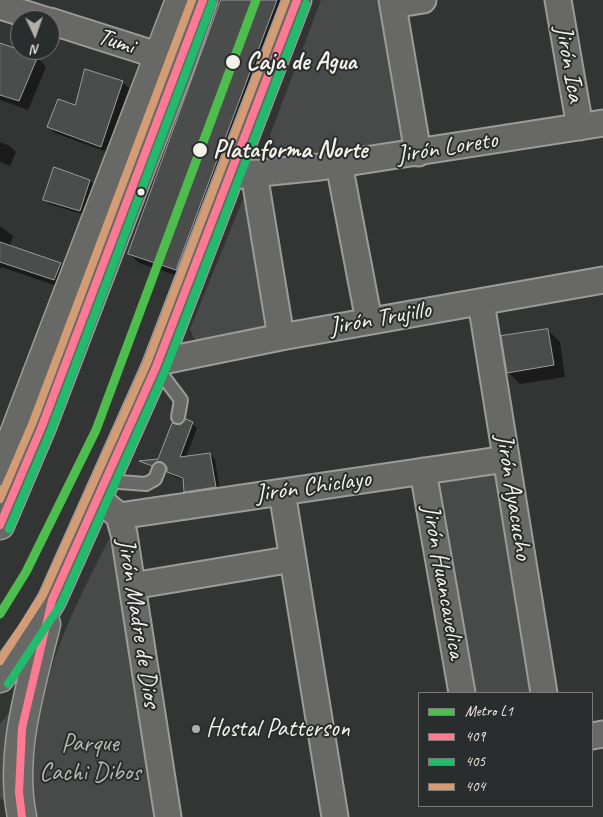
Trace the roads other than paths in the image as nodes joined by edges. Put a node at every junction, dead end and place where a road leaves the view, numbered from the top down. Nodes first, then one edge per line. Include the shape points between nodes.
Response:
1 (180, 0) edge
2 (203, 0) edge
3 (297, 0) edge
4 (423, 0) edge
5 (558, 0) edge
6 (393, 3) edge
7 (0, 6) edge
8 (13, 10) edge
9 (60, 25) edge
10 (170, 60) junction
11 (592, 125) edge
12 (418, 153) junction
13 (339, 164) junction
14 (242, 174) junction
15 (603, 280) edge
16 (481, 302) junction
17 (368, 322) junction
18 (281, 337) junction
19 (157, 364) junction
20 (178, 417) dead end
21 (506, 459) junction
22 (159, 469) dead end
23 (0, 471) edge
24 (423, 471) junction
25 (282, 492) junction
26 (108, 498) junction
27 (0, 525) edge
28 (293, 559) junction
29 (132, 586) junction
30 (52, 600) junction
31 (0, 678) edge
32 (462, 692) edge
33 (544, 692) edge
34 (22, 817) edge
35 (168, 817) edge
36 (335, 817) edge

1 - 10 main road
2 - 10 main road
3 - 14 main road
4 - 6 street
5 - 11 street, Jirón Ica
6 - 12 street
7 - 8 street
9 - 10 street, Tumi
10 - 23 main road
10 - 27 main road via 42,426
11 - 12 street, Jirón Loreto
12 - 13 street, Jirón Loreto
13 - 14 street, Jirón Loreto
13 - 17 street
14 - 18 street
14 - 19 main road
15 - 16 street, Jirón Trujillo
16 - 17 street, Jirón Trujillo
16 - 21 street, Jirón Ayacucho
17 - 18 street, Jirón Trujillo
18 - 19 street, Jirón Trujillo
19 - 20 lane via 181,400
19 - 26 main road
21 - 24 street, Jirón Chiclayo
21 - 33 street, Jirón Ayacucho
22 - 26 lane via 155,479
24 - 25 street, Jirón Chiclayo
24 - 32 street, Jirón Huancavelica
25 - 26 street, Jirón Chiclayo
25 - 28 street
26 - 29 street, Jirón Madre de Dios
26 - 30 main road
28 - 29 street
28 - 36 street
29 - 35 street, Jirón Madre de Dios
30 - 31 main road
30 - 34 main road via 22,728 19,792

